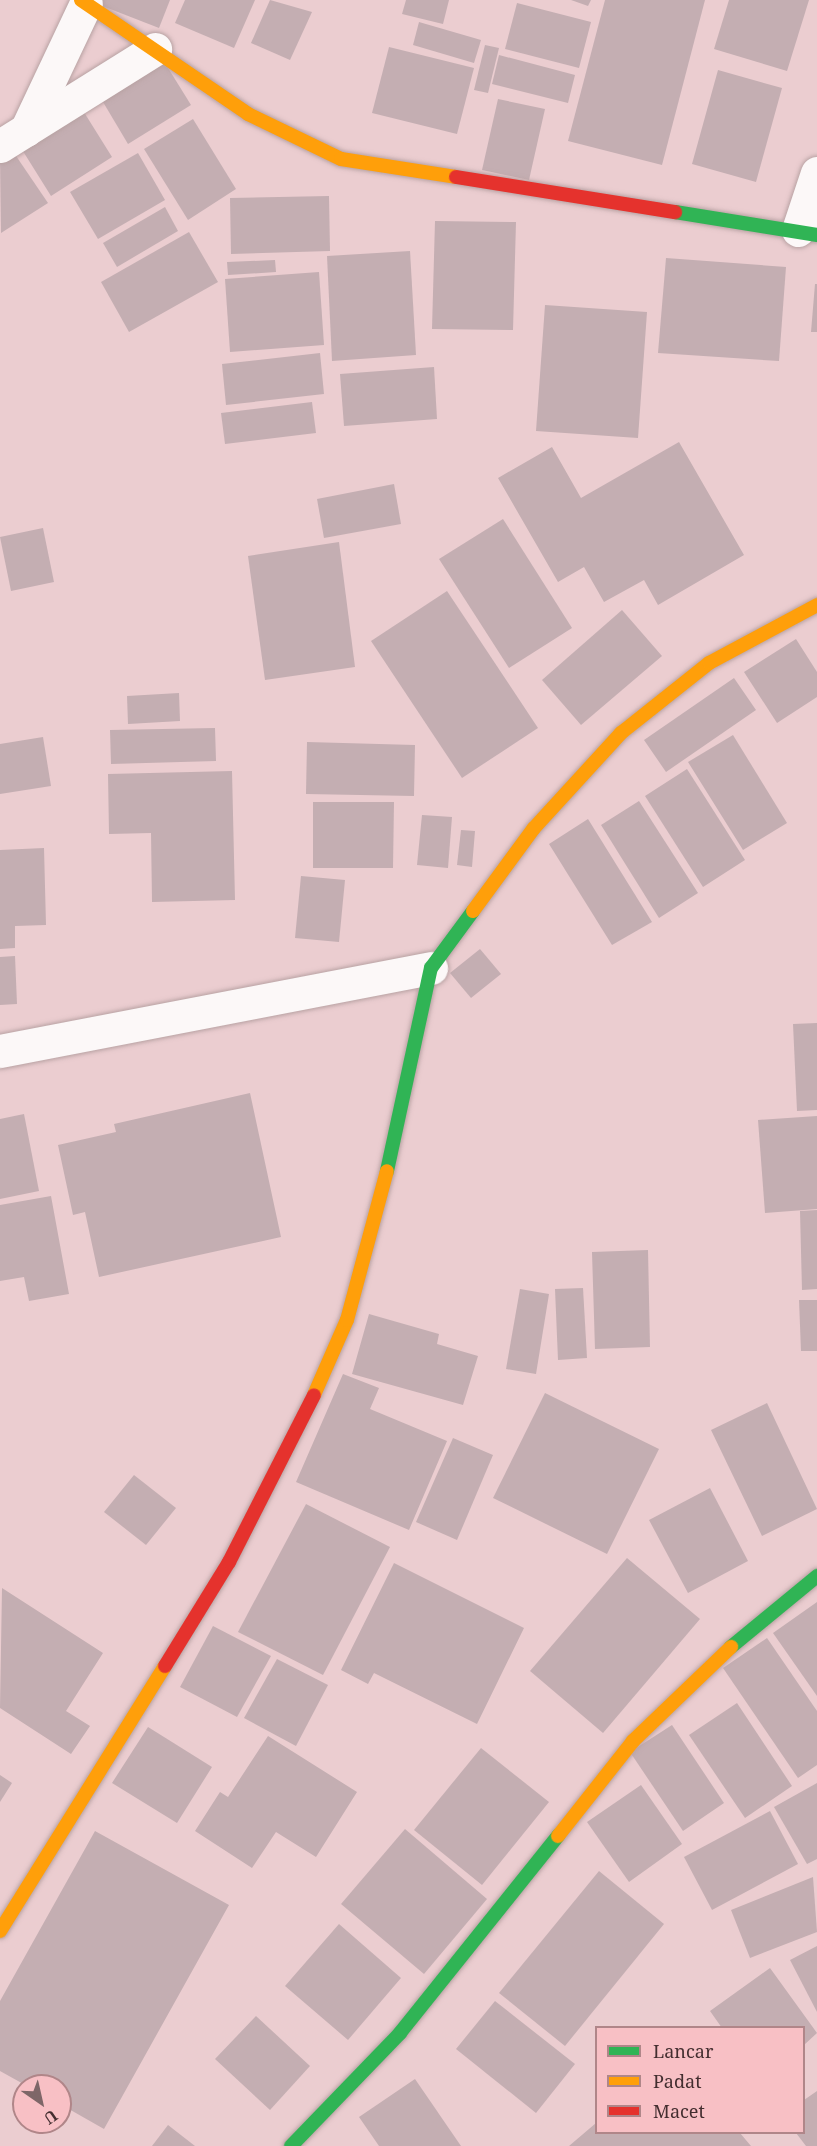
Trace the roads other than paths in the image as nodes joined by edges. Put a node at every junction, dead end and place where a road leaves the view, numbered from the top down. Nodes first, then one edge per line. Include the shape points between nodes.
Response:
1 (84, 2) edge
2 (155, 49) junction
3 (13, 138) edge
4 (817, 172) edge
5 (808, 233) edge
6 (817, 605) edge
7 (431, 968) junction
8 (0, 1051) edge
9 (817, 1576) edge
10 (0, 1931) edge
11 (291, 2146) edge

1 - 2 street
1 - 3 street
2 - 3 street
2 - 5 street via 248,114 296,142 341,159
4 - 5 street
6 - 7 street via 709,663 621,733 534,828
7 - 8 street
7 - 10 street via 383,1190 347,1320 293,1444 229,1562
9 - 11 street via 769,1611 633,1741 400,2033

